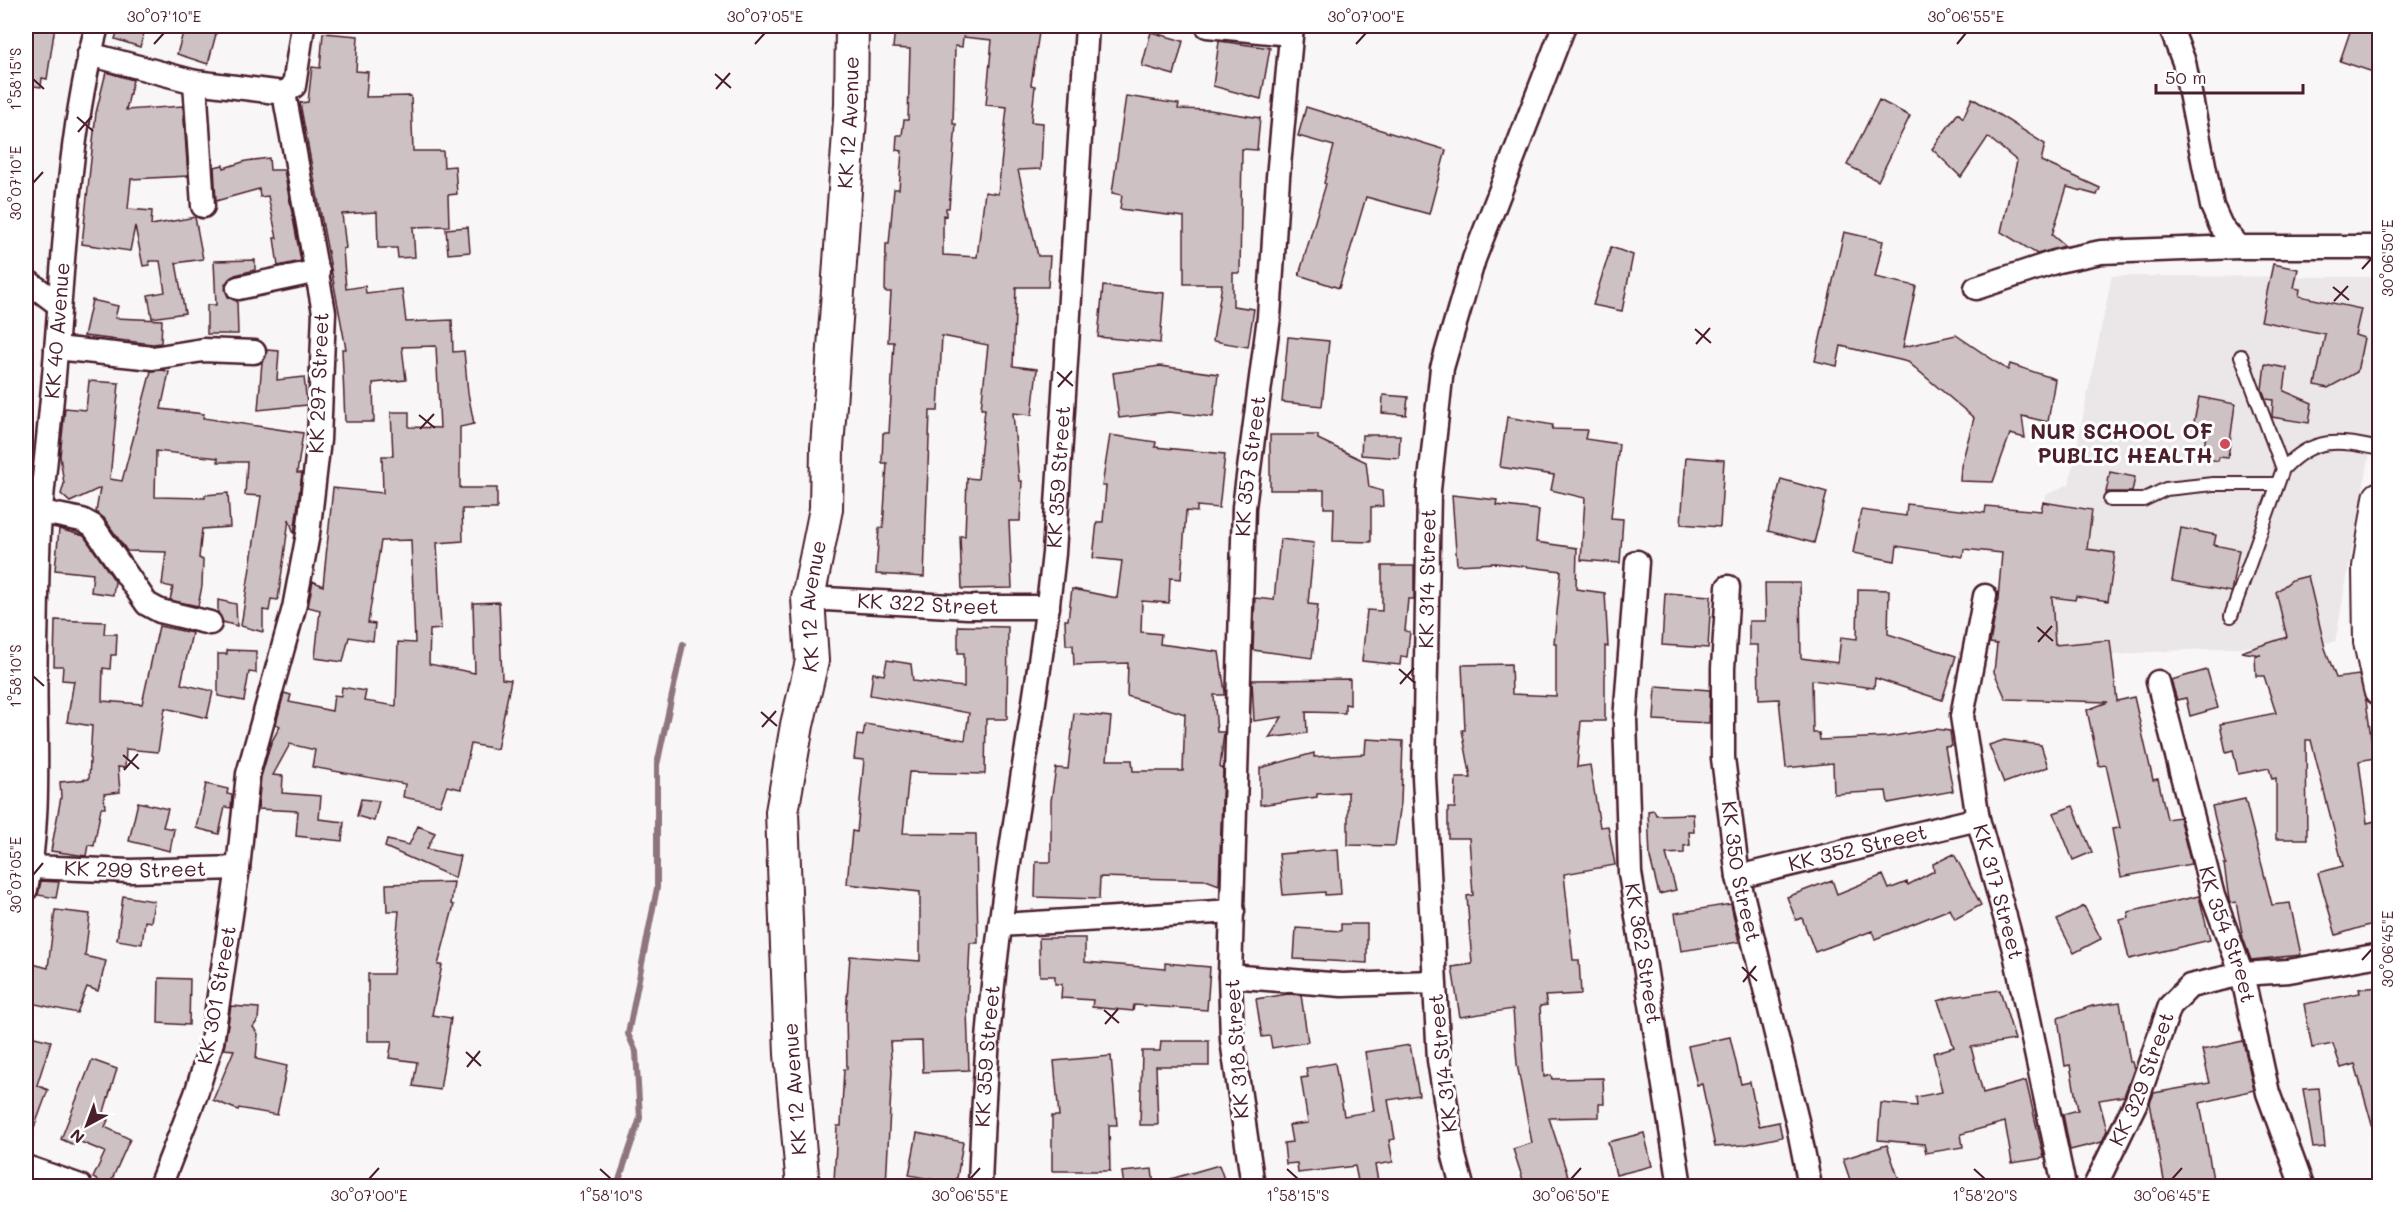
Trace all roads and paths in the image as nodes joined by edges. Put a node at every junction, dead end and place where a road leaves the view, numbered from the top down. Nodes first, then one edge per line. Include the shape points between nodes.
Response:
1 (97, 26) edge
2 (303, 26) edge
3 (852, 26) edge
4 (1087, 26) edge
5 (1207, 26) edge
6 (1564, 26) edge
7 (2170, 26) edge
8 (1292, 30) edge
9 (89, 54) junction
10 (195, 82) junction
11 (284, 93) junction
12 (203, 206) dead end
13 (2239, 247) junction
14 (2379, 247) edge
15 (318, 271) junction
16 (26, 280) edge
17 (238, 288) dead end
18 (1976, 288) dead end
19 (58, 304) junction
20 (57, 348) junction
21 (254, 352) dead end
22 (2241, 356) dead end
23 (2379, 448) edge
24 (2283, 470) junction
25 (2275, 484) junction
26 (2379, 498) edge
27 (2110, 500) dead end
28 (36, 523) edge
29 (1637, 562) dead end
30 (2374, 567) edge
31 (1728, 587) dead end
32 (1985, 596) dead end
33 (808, 598) junction
34 (1048, 607) junction
35 (2231, 616) dead end
36 (210, 623) dead end
37 (2158, 682) dead end
38 (30, 686) edge
39 (2379, 689) edge
40 (1978, 819) junction
41 (30, 867) junction
42 (238, 868) junction
43 (1738, 877) junction
44 (26, 889) edge
45 (1233, 911) junction
46 (1000, 925) junction
47 (2379, 955) edge
48 (2242, 974) junction
49 (1230, 976) junction
50 (1434, 982) junction
51 (26, 1167) edge
52 (80, 1186) edge
53 (160, 1186) edge
54 (803, 1186) edge
55 (980, 1186) edge
56 (1252, 1186) edge
57 (1462, 1186) edge
58 (1680, 1186) edge
59 (1810, 1186) edge
60 (2064, 1186) edge
61 (2095, 1186) edge
62 (2302, 1186) edge

1 - 9 street, KK 40 Avenue
2 - 11 street via 294,86
3 - 33 main road, KK 12 Avenue via 851,105 826,509
4 - 34 street, KK 359 Street
5 - 8 street
6 - 50 street, KK 314 Street via 1474,259 1442,368 1429,490 1425,606 1424,777
7 - 13 street via 2184,62 2212,206 2221,226
8 - 45 street, KK 357 Street via 1269,317 1244,507
9 - 10 street
9 - 19 street, KK 40 Avenue via 76,126
10 - 11 street
10 - 12 street
11 - 15 street, KK 297 Street
13 - 14 street
13 - 18 street via 2101,252 2058,261
15 - 17 street
15 - 42 street, KK 297 Street via 324,312 324,357 308,534 294,608 248,774
16 - 19 street
19 - 20 street, KK 40 Avenue
20 - 21 street via 153,358 203,350
20 - 28 street, KK 40 Avenue
22 - 24 lane
23 - 24 lane via 2337,441 2314,445 2296,455
24 - 25 lane
25 - 27 lane via 2213,484 2166,489 2142,500
25 - 35 lane
26 - 30 main road
28 - 36 street via 82,520 93,526 147,604
28 - 38 street, KK 40 Avenue
29 - 58 street, KK 362 Street via 1625,720 1630,873
30 - 39 main road via 2370,642
31 - 43 street, KK 350 Street via 1723,758
32 - 40 street, KK 317 Street via 1962,716
33 - 34 street, KK 322 Street via 968,608
33 - 54 main road, KK 12 Avenue via 812,660 796,725 782,812 791,1054
34 - 46 street, KK 359 Street
37 - 48 street, KK 354 Street via 2213,896
38 - 41 street, KK 40 Avenue via 36,783
40 - 43 street, KK 352 Street
40 - 60 street, KK 317 Street via 2015,953
41 - 42 street, KK 299 Street via 130,871
41 - 44 street, KK 40 Avenue
42 - 53 street, KK 301 Street via 212,1042
43 - 59 street, KK 350 Street
45 - 46 street
45 - 49 street, KK 318 Street
46 - 55 street, KK 359 Street via 989,1013
47 - 48 street, KK 329 Street via 2289,971
48 - 61 street, KK 329 Street via 2190,986 2170,1006 2137,1100
48 - 62 street, KK 354 Street via 2268,1093
49 - 50 street via 1323,985
49 - 56 street, KK 318 Street via 1232,1040
50 - 57 street, KK 314 Street via 1439,1060
51 - 52 street

